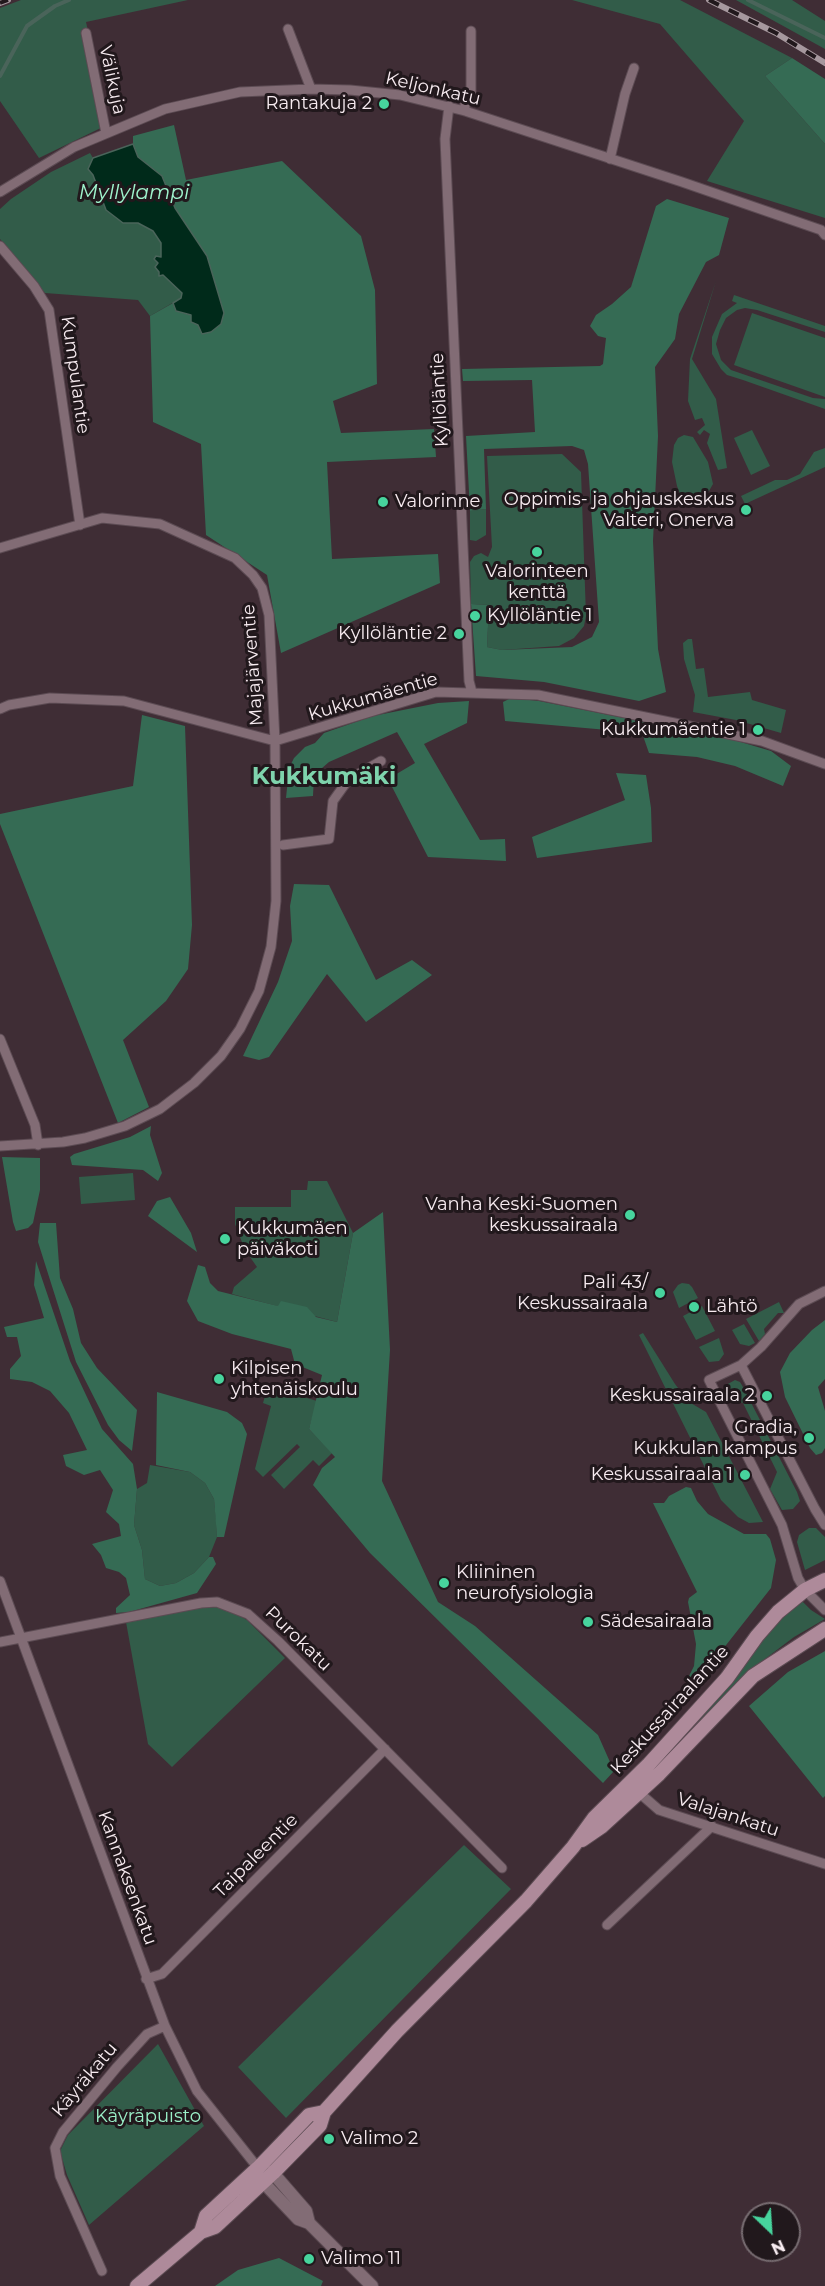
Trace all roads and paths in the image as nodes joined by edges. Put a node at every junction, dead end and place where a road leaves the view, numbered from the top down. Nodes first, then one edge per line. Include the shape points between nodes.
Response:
1 (288, 29) dead end
2 (471, 31) dead end
3 (86, 33) dead end
4 (634, 68) dead end
5 (311, 89) junction
6 (449, 106) junction
7 (465, 111) junction
8 (106, 133) junction
9 (610, 159) junction
10 (0, 192) edge
11 (825, 235) edge
12 (0, 246) edge
13 (80, 525) junction
14 (0, 548) edge
15 (472, 692) junction
16 (0, 709) edge
17 (275, 741) junction
18 (381, 761) dead end
19 (825, 764) edge
20 (283, 845) dead end
21 (0, 1039) edge
22 (38, 1145) junction
23 (0, 1146) edge
24 (825, 1291) edge
25 (741, 1365) junction
26 (825, 1525) edge
27 (825, 1580) edge
28 (0, 1581) edge
29 (805, 1590) junction
30 (825, 1610) edge
31 (825, 1629) edge
32 (21, 1637) junction
33 (0, 1642) edge
34 (385, 1749) junction
35 (634, 1788) junction
36 (712, 1826) junction
37 (825, 1864) edge
38 (502, 1868) dead end
39 (608, 1925) dead end
40 (146, 1979) junction
41 (165, 2026) junction
42 (324, 2112) junction
43 (258, 2168) junction
44 (268, 2178) junction
45 (201, 2232) junction
46 (102, 2271) dead end
47 (137, 2286) edge
48 (372, 2286) edge

1 - 5 street
2 - 7 street via 471,93
3 - 8 street, Välikuja
4 - 9 street
5 - 6 street, Keljonkatu via 400,95
5 - 8 street, Keljonkatu via 240,92 165,109
6 - 7 street, Keljonkatu
6 - 15 street, Kyllöläntie via 445,139
7 - 9 street, Keljonkatu
8 - 10 street, Keljonkatu via 74,147
9 - 11 street, Keljonkatu via 821,230
12 - 13 street, Kumpulantie via 49,310
13 - 14 street, Majajärventie
13 - 17 street, Majajärventie via 102,518 160,524 235,558 253,575 262,588 269,615
15 - 17 street, Kukkumäentie via 435,692
15 - 19 street, Kukkumäentie via 538,695 762,741
16 - 17 street via 50,698 124,701
17 - 22 street, Majajärventie via 276,901 271,947 259,991 240,1029 206,1072 160,1109 125,1126 85,1138
18 - 20 street via 348,780 333,801 329,839
21 - 22 street via 35,1125
22 - 23 street, Majajärventie
24 - 25 street via 800,1304
25 - 26 street
25 - 29 street via 709,1380 782,1526
27 - 29 main road, Keskussairaalantie
28 - 32 street, Kannaksenkatu
29 - 30 street
29 - 35 main road, Keskussairaalantie via 757,1635 727,1678 649,1764
31 - 35 main road, Keskussairaalantie via 753,1676 659,1774
32 - 33 street, Purokatu
32 - 34 street, Purokatu via 217,1602 248,1614
32 - 40 street, Kannaksenkatu
34 - 38 street, Purokatu
34 - 40 street, Taipaleentie via 162,1974
35 - 36 street, Valajankatu via 659,1810
35 - 42 main road, Keskussairaalantie via 601,1827 573,1847
36 - 37 street, Valajankatu
36 - 39 street
40 - 41 street, Kannaksenkatu
41 - 43 street, Kannaksenkatu via 197,2091
41 - 46 street, Käyräkatu via 147,2034 117,2067 63,2132 56,2148 60,2176
42 - 43 main road, Keskussairaalantie via 309,2115
42 - 44 main road, Keskussairaalantie via 320,2125
43 - 44 street
43 - 45 main road, Keskussairaalantie via 206,2216
44 - 45 main road, Keskussairaalantie via 215,2227
44 - 48 street
45 - 47 main road, Keskussairaalantie

